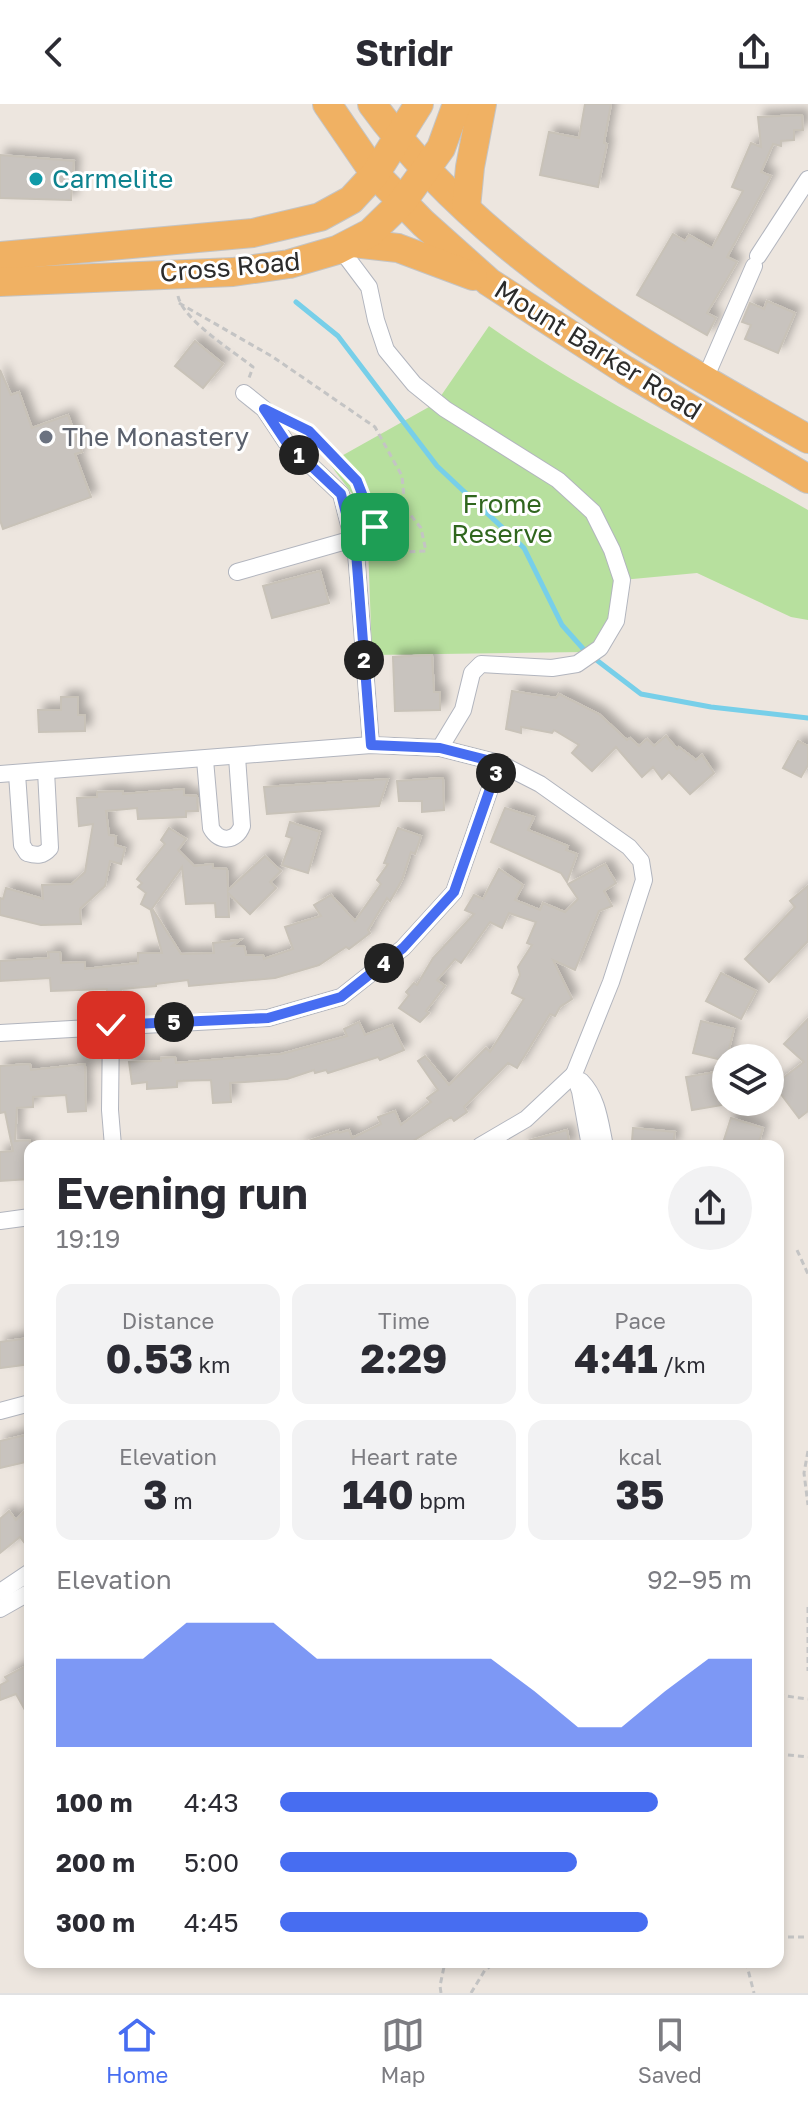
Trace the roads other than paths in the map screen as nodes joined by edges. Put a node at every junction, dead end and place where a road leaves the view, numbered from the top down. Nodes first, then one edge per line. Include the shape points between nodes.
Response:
1 (327, 104) edge
2 (372, 104) edge
3 (419, 104) edge
4 (457, 104) edge
5 (482, 104) edge
6 (399, 138) junction
7 (426, 171) junction
8 (375, 174) junction
9 (808, 179) edge
10 (402, 202) junction
11 (466, 208) junction
12 (345, 246) junction
13 (0, 256) edge
14 (0, 282) edge
15 (489, 282) junction
16 (705, 379) junction
17 (244, 393) road end
18 (808, 439) edge
19 (808, 479) edge
20 (353, 539) junction
21 (237, 572) dead end
22 (371, 745) junction
23 (440, 748) junction
24 (237, 757) junction
25 (205, 760) junction
26 (499, 763) junction
27 (46, 771) junction
28 (9, 774) edge
29 (111, 1025) junction
30 (0, 1033) edge
31 (574, 1074) junction
32 (112, 1140) edge
33 (490, 1140) edge
34 (589, 1140) edge
35 (604, 1140) edge
36 (24, 1218) edge
37 (0, 1221) edge
38 (24, 1405) edge
39 (0, 1411) edge
40 (24, 1576) edge
41 (0, 1592) edge
42 (24, 1595) edge
43 (0, 1609) edge

1 - 8 highway, Mount Barker Road
2 - 6 highway, Mount Barker Road
3 - 6 highway, Cross Road
4 - 7 highway, Cross Road
5 - 11 highway
6 - 7 highway, Mount Barker Road
6 - 8 highway, Cross Road
7 - 10 highway, Cross Road
7 - 11 highway, Mount Barker Road
8 - 10 highway, Mount Barker Road
8 - 13 highway, Cross Road via 351,200 303,223 253,233
9 - 16 street via 756,261
10 - 12 highway, Cross Road via 370,233
10 - 15 highway, Mount Barker Road
11 - 16 highway, Mount Barker Road via 559,285
12 - 14 highway, Cross Road via 289,264 233,272
12 - 15 highway via 398,248
12 - 23 street via 345,255 369,287 386,350 414,384 558,480 593,512 622,580 616,621 593,653 577,664 552,668 481,664 472,673 463,710
15 - 19 highway, Mount Barker Road
16 - 18 highway, Mount Barker Road
17 - 20 street via 341,494
20 - 21 street
20 - 22 street
22 - 23 street
22 - 24 street
23 - 26 street
24 - 25 street
24 - 25 street via 242,826 227,839 217,837 211,828
25 - 27 street
26 - 29 street via 454,892 403,948 341,997 268,1018
26 - 31 street via 602,826 641,861 639,903
27 - 28 street
27 - 28 street via 50,848 35,856 22,845
29 - 30 street
29 - 32 street
31 - 33 street via 526,1119
31 - 34 street
31 - 35 street via 593,1097
36 - 37 street
38 - 39 street
40 - 41 street
42 - 43 street

